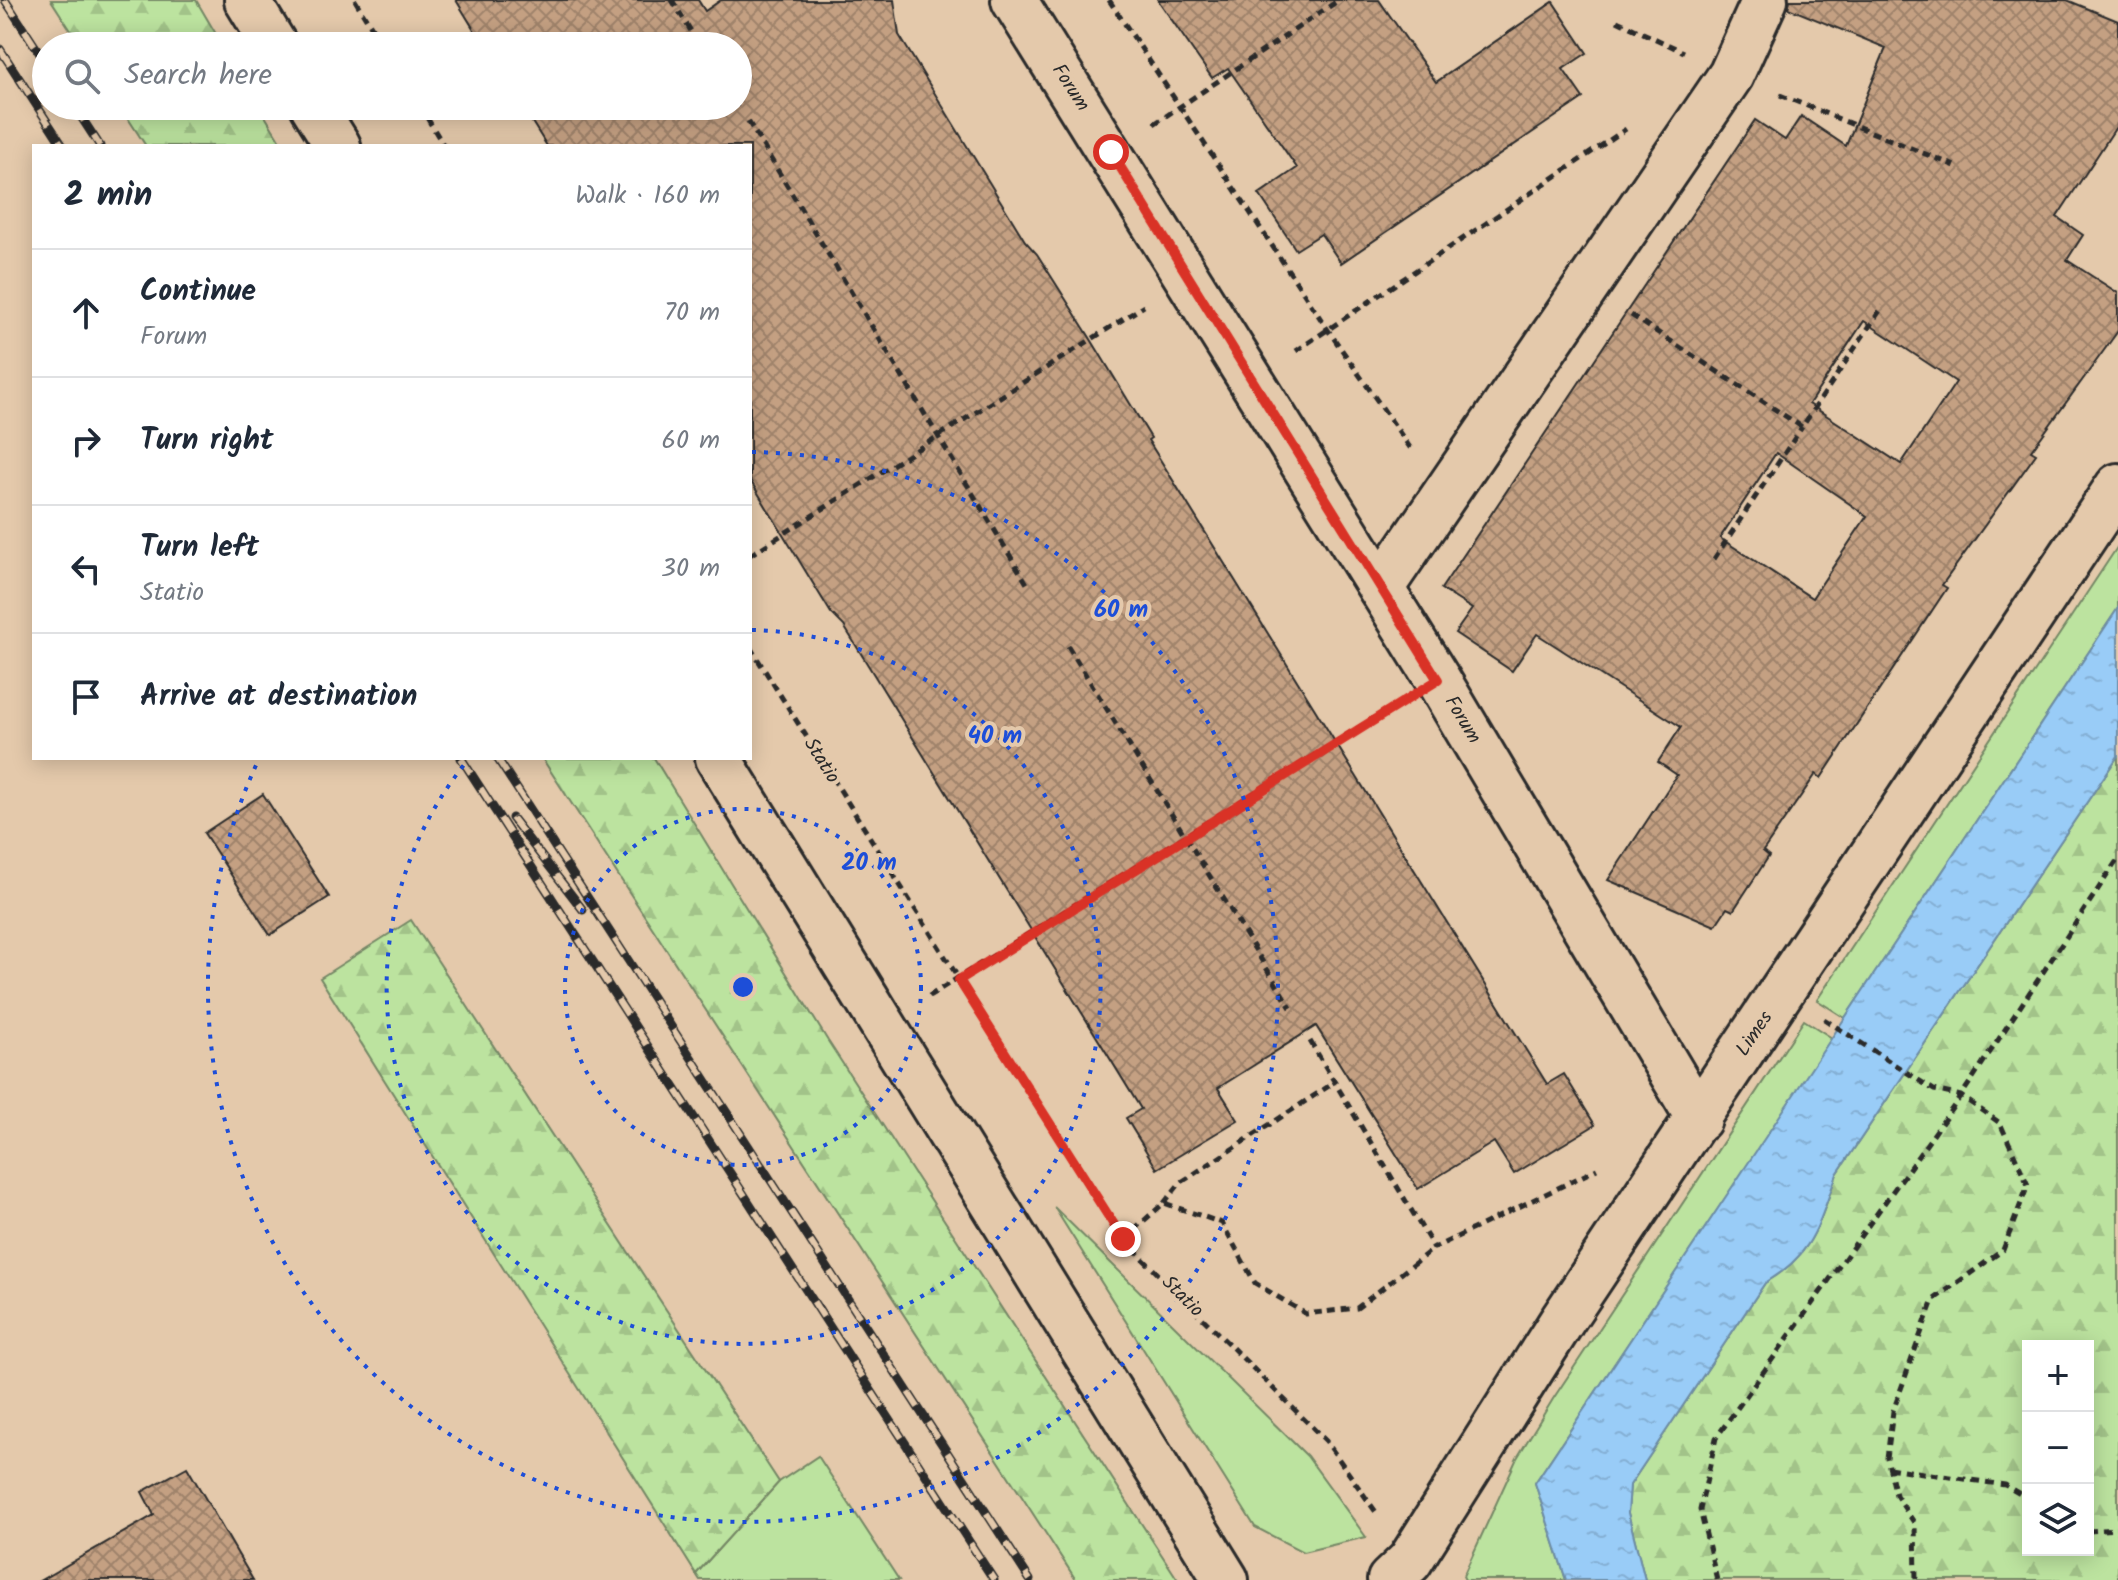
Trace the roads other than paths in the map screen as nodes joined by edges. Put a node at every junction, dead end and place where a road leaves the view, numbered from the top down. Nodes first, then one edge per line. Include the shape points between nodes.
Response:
1 (247, 0) edge
2 (1014, 0) edge
3 (1765, 0) edge
4 (266, 32) edge
5 (322, 120) edge
6 (337, 144) edge
7 (2118, 486) edge
8 (1381, 588) junction
9 (719, 760) edge
10 (1699, 1119) junction
11 (1400, 1571) edge
12 (1226, 1580) edge

1 - 4 street
2 - 8 street, Forum
3 - 8 street via 1731,75
5 - 6 street
7 - 10 street, Limes
8 - 10 street, Forum
9 - 12 street
10 - 11 street, Limes

